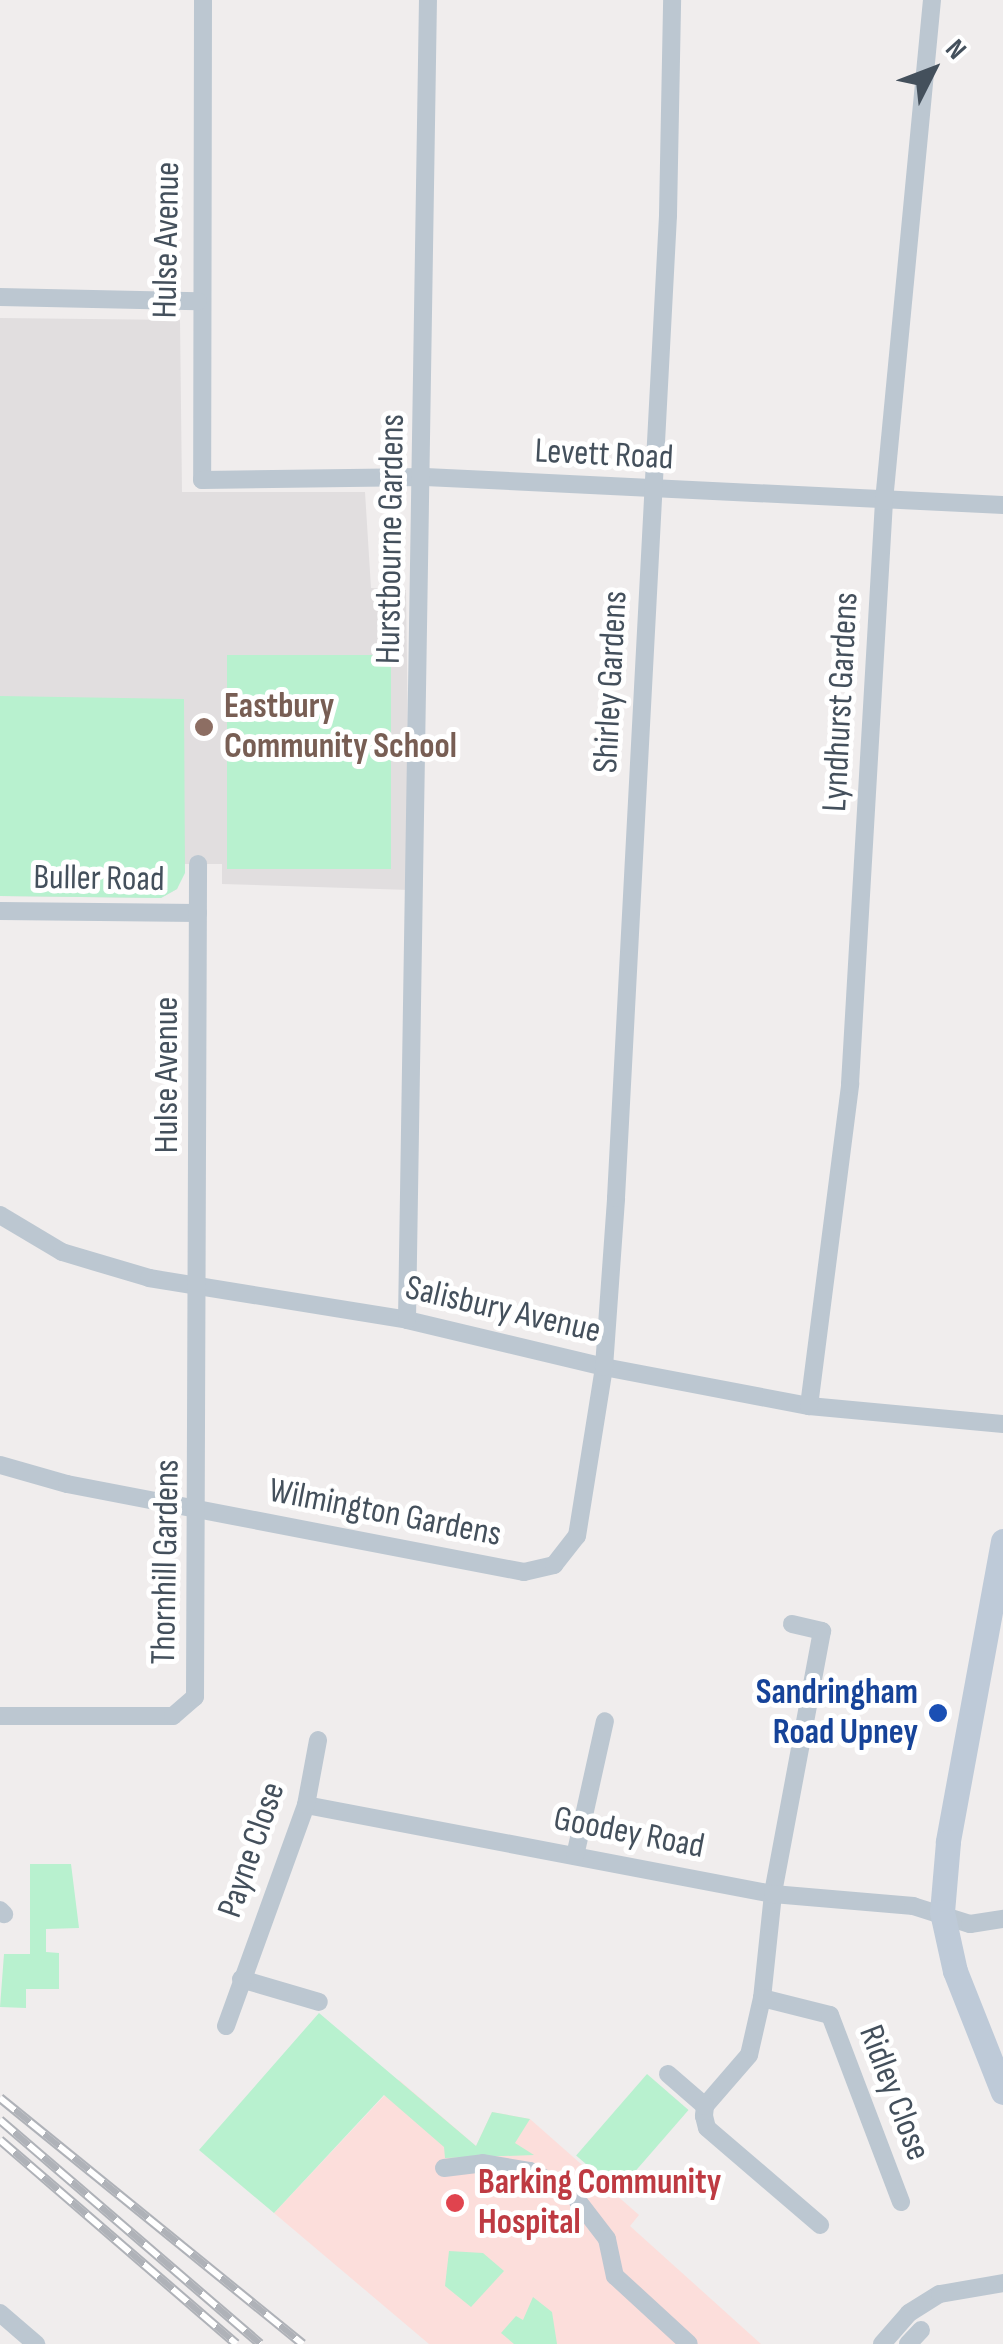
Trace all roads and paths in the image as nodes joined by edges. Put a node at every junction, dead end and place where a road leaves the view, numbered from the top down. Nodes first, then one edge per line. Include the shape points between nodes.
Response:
1 (203, 0) edge
2 (428, 0) edge
3 (672, 0) edge
4 (932, 0) edge
5 (0, 297) edge
6 (198, 300) junction
7 (425, 477) junction
8 (202, 480) joint
9 (654, 490) junction
10 (884, 501) junction
11 (1003, 505) edge
12 (198, 864) dead end
13 (0, 911) edge
14 (198, 913) junction
15 (0, 1215) edge
16 (201, 1286) junction
17 (408, 1320) junction
18 (604, 1367) junction
19 (809, 1406) junction
20 (1003, 1424) edge
21 (0, 1466) edge
22 (200, 1510) junction
23 (1003, 1540) edge
24 (997, 1604) edge
25 (792, 1624) dead end
26 (0, 1716) edge
27 (606, 1721) dead end
28 (318, 1740) dead end
29 (306, 1805) junction
30 (576, 1856) junction
31 (773, 1894) junction
32 (942, 1912) junction
33 (1003, 1919) edge
34 (240, 1979) junction
35 (762, 1998) junction
36 (319, 2002) dead end
37 (226, 2026) dead end
38 (668, 2074) dead end
39 (1003, 2092) edge
40 (705, 2106) junction
41 (444, 2168) dead end
42 (900, 2202) dead end
43 (820, 2225) dead end
44 (1003, 2283) edge
45 (0, 2313) edge
46 (36, 2344) edge
47 (689, 2344) edge
48 (882, 2344) edge

1 - 6 street, Hulse Avenue
2 - 7 street, Hurstbourne Gardens
3 - 9 street, Shirley Gardens
4 - 10 street, Lyndhurst Gardens
5 - 6 street
6 - 8 street, Hulse Avenue
7 - 8 street, Levett Road
7 - 9 street, Levett Road
7 - 17 street, Hurstbourne Gardens
9 - 10 street, Levett Road
9 - 18 street, Shirley Gardens
10 - 11 street, Levett Road
10 - 19 street, Lyndhurst Gardens via 850,1084
12 - 14 street, Hulse Avenue
13 - 14 street, Buller Road
14 - 16 street, Hulse Avenue
15 - 16 street, Salisbury Avenue via 62,1252
16 - 17 street, Salisbury Avenue
16 - 22 street, Thornhill Gardens
17 - 18 street, Salisbury Avenue
18 - 19 street, Salisbury Avenue
18 - 22 street, Wilmington Gardens via 577,1536 554,1564 524,1572
19 - 20 street, Salisbury Avenue
21 - 22 street, Wilmington Gardens
22 - 26 street, Thornhill Gardens via 197,1684 184,1709 173,1716
23 - 24 street
24 - 32 street via 948,1842
25 - 31 street via 822,1631
27 - 30 street
28 - 29 street, Payne Close
29 - 30 street, Goodey Road
29 - 34 street, Payne Close
30 - 31 street, Goodey Road
31 - 32 street, Goodey Road
31 - 35 street
32 - 33 street, Goodey Road via 970,1924
32 - 39 street via 955,1971
34 - 36 street
34 - 37 street, Payne Close
35 - 40 street via 749,2055
35 - 42 street, Ridley Close via 830,2016
38 - 40 street
40 - 43 street via 706,2128
41 - 47 street via 483,2163 530,2171 571,2192 606,2238 615,2276
44 - 48 street via 940,2294 909,2312
45 - 46 street

